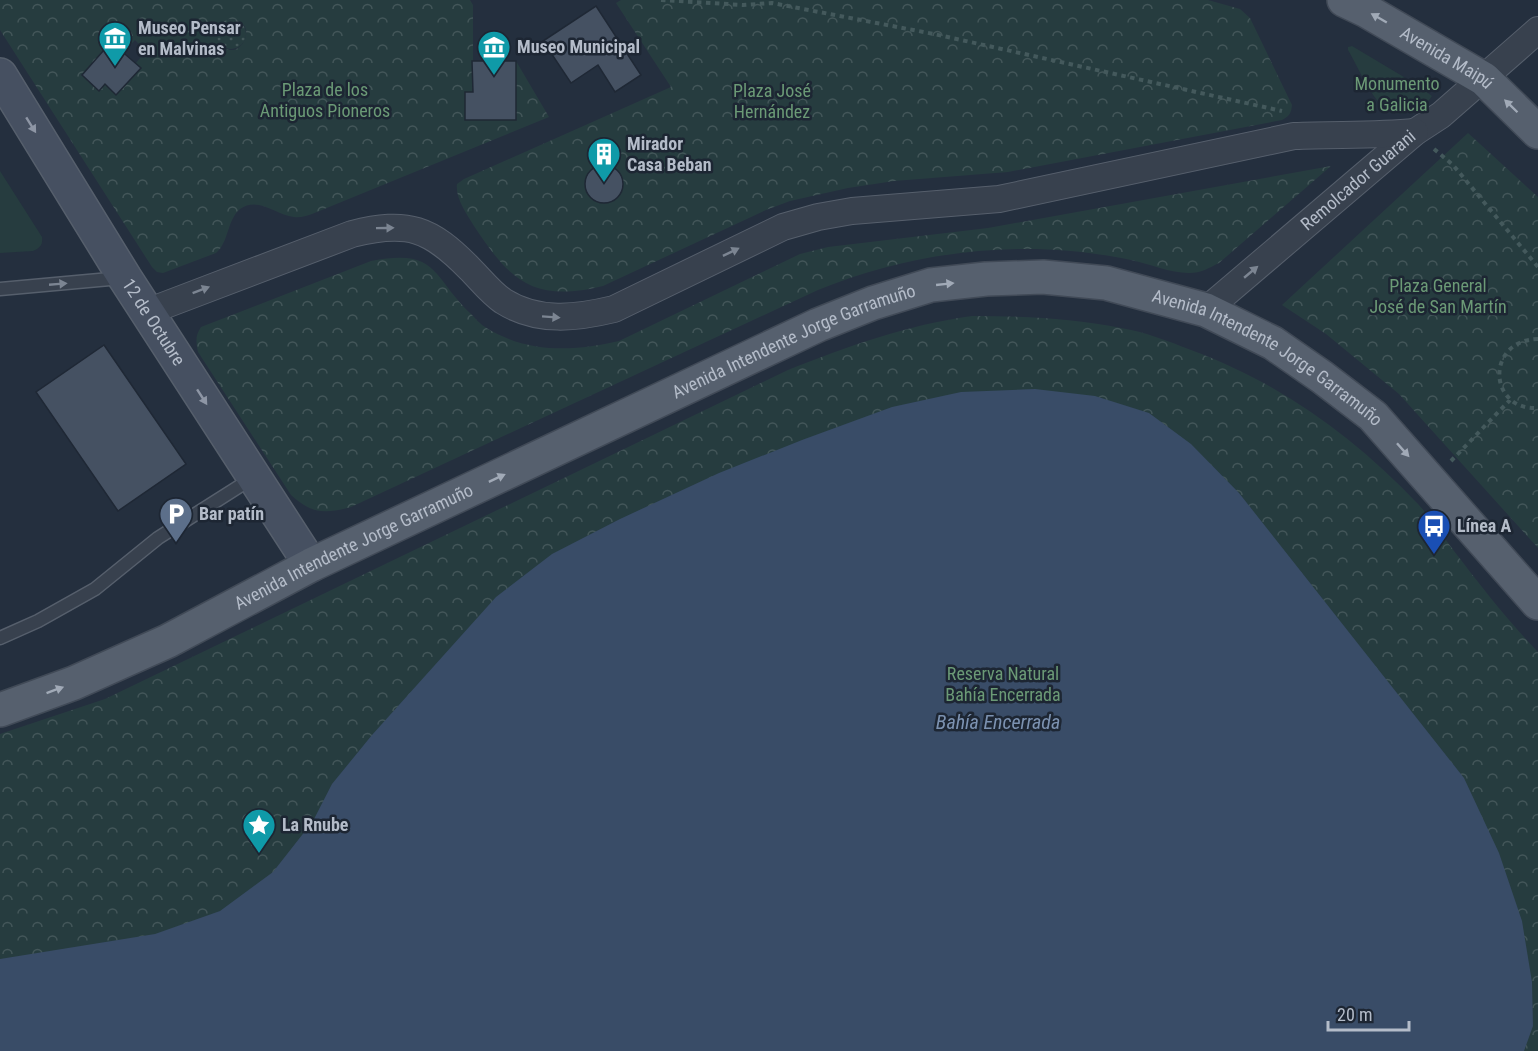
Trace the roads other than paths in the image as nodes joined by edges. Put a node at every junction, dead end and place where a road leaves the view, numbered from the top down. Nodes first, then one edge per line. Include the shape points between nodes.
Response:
1 (1344, 0) edge
2 (1538, 30) edge
3 (1484, 79) junction
4 (4, 89) edge
5 (1415, 132) junction
6 (1538, 132) edge
7 (126, 278) junction
8 (0, 288) edge
9 (1206, 310) junction
10 (147, 312) junction
11 (254, 477) junction
12 (311, 566) junction
13 (1538, 603) edge
14 (0, 638) edge
15 (0, 710) edge

3 -> 1 main road, Avenida Maipú
2 - 3 street, Remolcador Guarani
3 - 5 street, Remolcador Guarani
6 -> 3 main road, Avenida Maipú
4 -> 7 main road, 12 de Octubre
9 -> 5 street, Remolcador Guarani
10 -> 5 street via 378,227 412,230 437,239 491,291 522,310 566,318 588,315 614,309 783,227 818,217 999,199 1294,136
8 -> 7 lane
7 - 10 main road, 12 de Octubre
12 -> 9 main road, Avenida Intendente Jorge Garramuño via 818,324 931,285 1043,277 1106,282
9 -> 13 main road, Avenida Intendente Jorge Garramuño via 1273,343 1373,416
10 -> 11 main road, 12 de Octubre
11 - 12 main road, 12 de Octubre
11 - 14 lane via 158,538 95,589
15 -> 12 main road, Avenida Intendente Jorge Garramuño via 74,683 168,641

